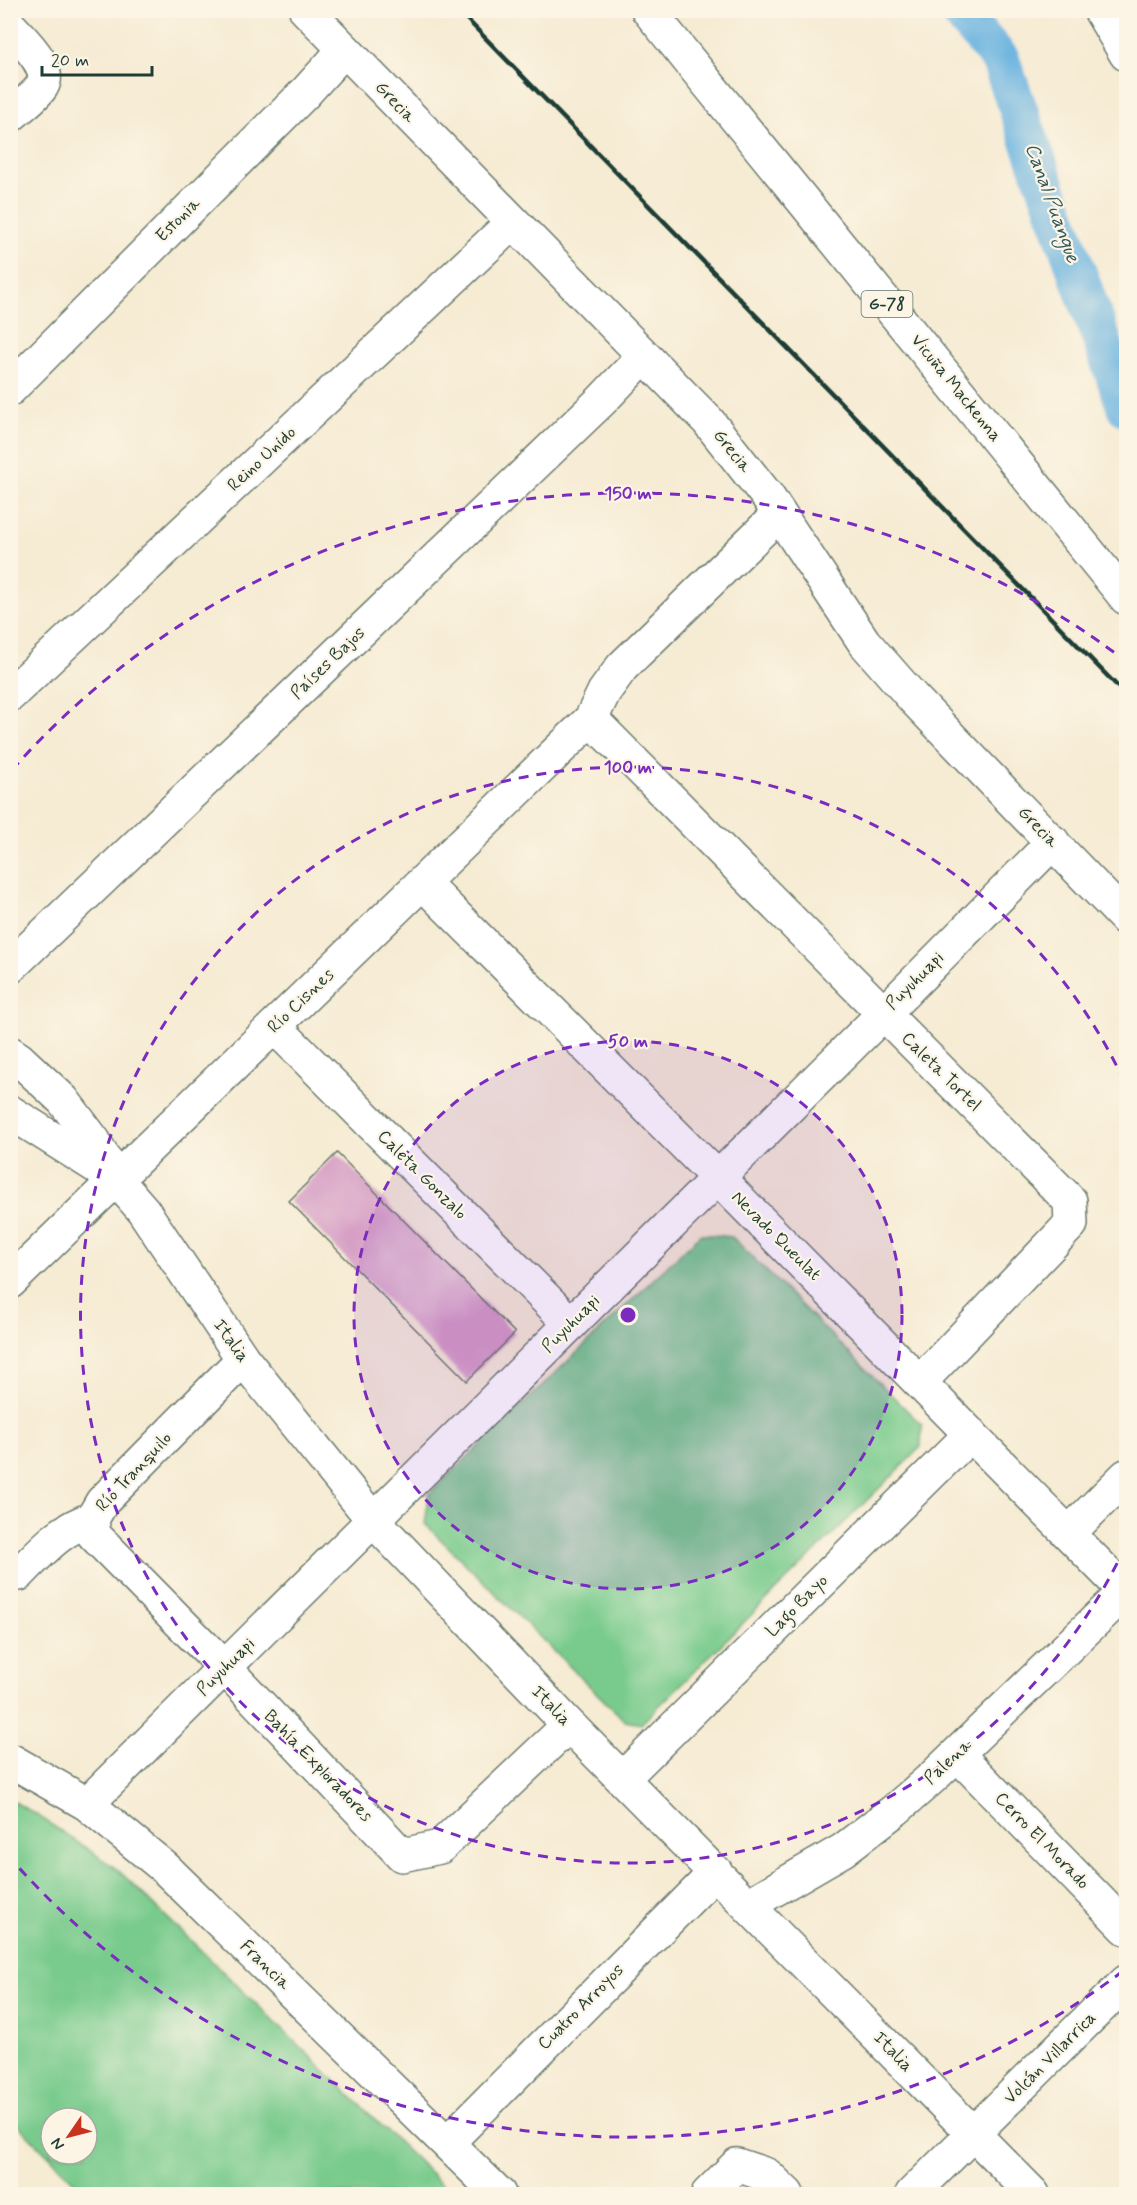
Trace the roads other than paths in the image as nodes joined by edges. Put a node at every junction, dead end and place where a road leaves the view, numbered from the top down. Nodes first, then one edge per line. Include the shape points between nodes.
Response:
1 (306, 10) edge
2 (648, 10) edge
3 (1100, 10) edge
4 (10, 26) edge
5 (344, 50) junction
6 (1126, 54) edge
7 (10, 116) edge
8 (513, 222) junction
9 (644, 357) junction
10 (10, 389) edge
11 (780, 514) junction
12 (1126, 598) edge
13 (10, 695) edge
14 (591, 719) junction
15 (1053, 842) junction
16 (423, 883) junction
17 (1126, 919) edge
18 (10, 967) edge
19 (883, 1014) junction
20 (274, 1026) junction
21 (10, 1053) edge
22 (10, 1112) edge
23 (718, 1178) junction
24 (116, 1179) junction
25 (10, 1282) edge
26 (571, 1324) junction
27 (243, 1359) junction
28 (920, 1382) junction
29 (971, 1434) junction
30 (1126, 1476) edge
31 (92, 1519) junction
32 (374, 1521) junction
33 (1069, 1533) junction
34 (19, 1574) dead end
35 (1126, 1591) edge
36 (225, 1668) junction
37 (569, 1725) junction
38 (957, 1754) junction
39 (10, 1760) edge
40 (623, 1778) junction
41 (87, 1804) junction
42 (716, 1872) junction
43 (748, 1905) junction
44 (1126, 1928) edge
45 (1126, 1982) edge
46 (973, 2134) junction
47 (447, 2143) junction
48 (499, 2194) edge
49 (708, 2194) edge
50 (787, 2194) edge
51 (912, 2194) edge
52 (1033, 2194) edge

1 - 5 street, Grecia
2 - 12 street, Vicuña Mackenna / G-78
3 - 6 street
4 - 7 street via 43,67 45,76 42,86
5 - 8 street, Grecia
5 - 10 street, Estonia
8 - 9 street, Grecia
8 - 13 street, Reino Unido
9 - 11 street, Grecia via 708,421
9 - 18 street, Países Bajos
11 - 14 street, Río Cisnes via 622,667
11 - 15 street, Grecia via 864,642
14 - 16 street, Río Cisnes
14 - 19 street, Caleta Tortel
15 - 17 street, Grecia
15 - 19 street, Puyuhuapi
16 - 20 street, Río Cisnes
16 - 23 street, Nevado Queulat
19 - 23 street, Puyuhuapi
19 - 28 street, Caleta Tortel via 1070,1201 1071,1224
20 - 24 street, Río Cisnes
20 - 26 street, Caleta Gonzalo
21 - 24 street, Italia via 63,1100
22 - 24 street, Italia
23 - 26 street, Puyuhuapi
23 - 28 street, Nevado Queulat
24 - 25 street, Río Cisnes
24 - 27 street, Italia via 143,1210
26 - 32 street, Puyuhuapi
27 - 31 street, Río Tranquilo via 102,1502
27 - 32 street, Italia
28 - 29 street, Nevado Queulat
29 - 33 street, Nevado Queulat
29 - 40 street, Lago Bayo
30 - 33 street
31 - 34 street, Río Tranquilo via 59,1534
31 - 36 street, Bahía Exploradores via 94,1535
32 - 36 street, Puyuhuapi
32 - 37 street, Italia
33 - 35 street, Nevado Queulat
35 - 38 street, Palena
36 - 37 street, Bahía Exploradores via 402,1855 440,1848
36 - 41 street, Puyuhuapi
37 - 40 street, Italia
38 - 43 street, Palena via 843,1850
38 - 44 street, Cerro El Morado
39 - 41 street, Francia
40 - 42 street, Italia
41 - 47 street, Francia via 165,1868
42 - 43 street, Italia
42 - 47 street, Cuatro Arroyos
43 - 46 street, Italia
45 - 46 street, Volcán Villarrica
46 - 51 street, Volcán Villarrica
46 - 52 street, Italia
47 - 48 street, Francia
49 - 50 street via 737,2166 767,2175

